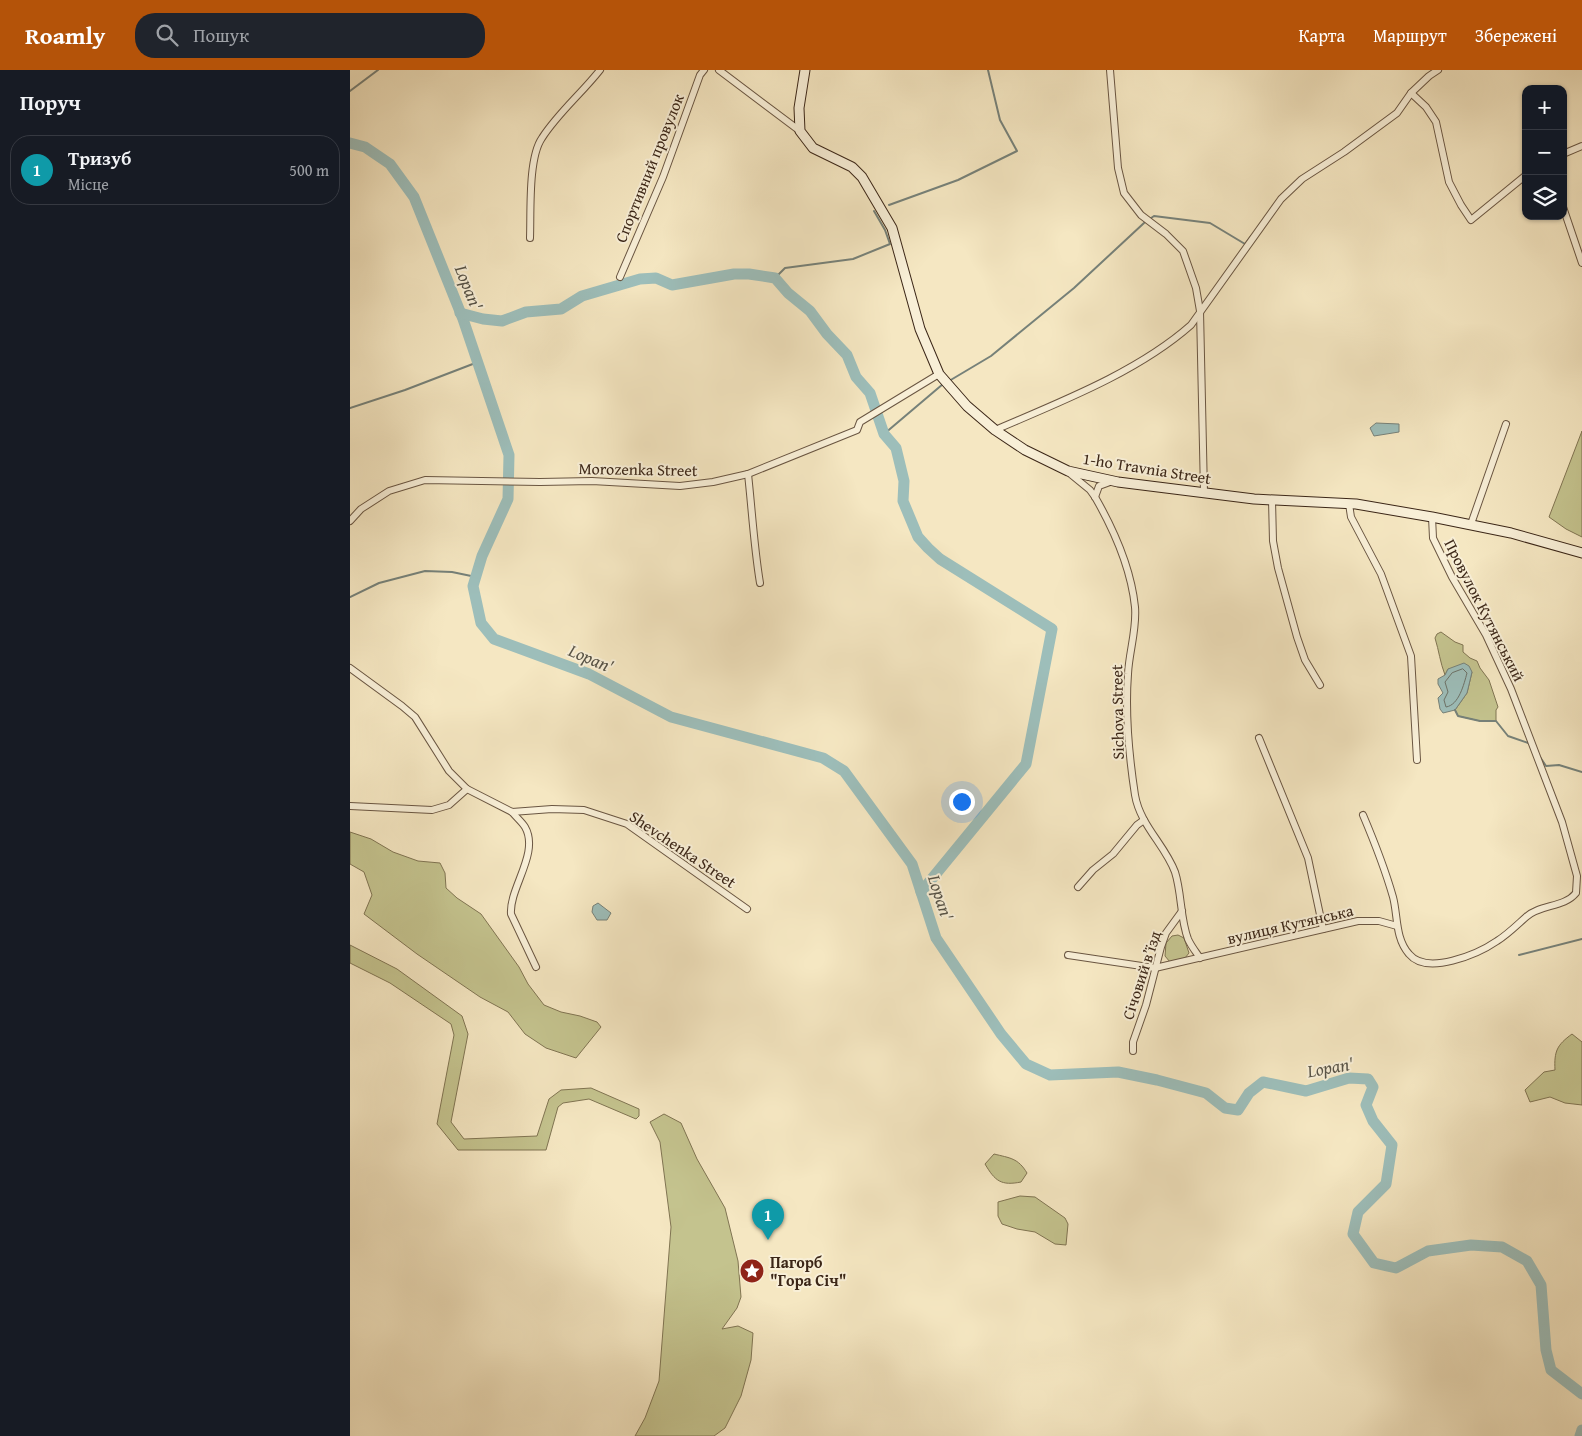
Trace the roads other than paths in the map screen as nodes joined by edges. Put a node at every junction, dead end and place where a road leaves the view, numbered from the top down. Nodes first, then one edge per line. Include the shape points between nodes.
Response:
1 (600, 70) edge
2 (704, 70) edge
3 (719, 70) edge
4 (805, 70) edge
5 (1110, 70) edge
6 (1438, 70) edge
7 (1411, 93) junction
8 (800, 130) junction
9 (1582, 146) edge
10 (1567, 152) edge
11 (1522, 178) edge
12 (1567, 219) edge
13 (530, 238) dead end
14 (1582, 263) edge
15 (620, 277) dead end
16 (1200, 311) junction
17 (939, 374) junction
18 (1506, 424) dead end
19 (996, 430) junction
20 (1068, 471) junction
21 (748, 474) junction
22 (1114, 480) junction
23 (1204, 493) junction
24 (1095, 497) junction
25 (1272, 500) junction
26 (1349, 504) junction
27 (1432, 517) junction
28 (350, 521) edge
29 (1471, 524) junction
30 (1582, 553) edge
31 (760, 583) dead end
32 (350, 668) edge
33 (1320, 685) dead end
34 (1260, 738) dead end
35 (1417, 760) dead end
36 (467, 789) junction
37 (350, 806) edge
38 (512, 812) junction
39 (1363, 815) dead end
40 (1144, 820) junction
41 (1579, 876) edge
42 (1078, 887) dead end
43 (747, 909) dead end
44 (1182, 911) junction
45 (1397, 926) junction
46 (1323, 929) junction
47 (1068, 955) dead end
48 (1200, 958) junction
49 (536, 967) dead end
50 (1155, 968) junction
51 (1133, 1051) dead end

1 - 13 street via 540,139 532,170
2 - 15 street, Спортивний провулок
3 - 8 street
4 - 8 street via 799,108
5 - 16 street via 1118,168 1124,193 1141,215 1183,251
6 - 7 street
7 - 11 street via 1436,122 1449,182 1471,220
7 - 16 street via 1397,112 1344,152 1302,178 1282,199
8 - 17 street, 1-ho Travnia Street via 812,148 852,167 862,177 892,228 920,329
9 - 10 street
12 - 14 street
16 - 19 street via 1177,338 1126,369
16 - 23 street
17 - 19 street, 1-ho Travnia Street via 967,406
17 - 21 street, Morozenka Street via 860,422 857,430
18 - 29 street
19 - 20 street, 1-ho Travnia Street via 1025,450
20 - 22 street, 1-ho Travnia Street
20 - 24 street, Sichova Street
21 - 28 street, Morozenka Street via 680,486 592,481 424,480 389,491 361,509
21 - 31 street
22 - 23 street, 1-ho Travnia Street
22 - 24 street via 1099,486
23 - 25 street, 1-ho Travnia Street
24 - 40 street, Sichova Street via 1121,552 1133,596 1135,620 1128,665 1128,730 1135,798
25 - 26 street, 1-ho Travnia Street
25 - 33 street via 1273,541 1278,568 1299,644
26 - 27 street, 1-ho Travnia Street
26 - 35 street via 1351,517 1380,574 1410,656
27 - 29 street, 1-ho Travnia Street
27 - 41 street, Провулок Кутянський via 1433,538 1486,635 1511,689
29 - 30 street, 1-ho Travnia Street
32 - 36 street via 415,718 449,771
34 - 46 street via 1308,858
36 - 37 street via 449,804 432,810
36 - 38 street
38 - 43 street, Shevchenka Street via 584,810 627,824
38 - 49 street via 525,827 529,840 511,914
39 - 45 street via 1396,908
40 - 42 street
40 - 44 street, Sichova Street via 1174,871
41 - 45 street via 1576,893 1570,900 1529,914 1484,949 1437,964 1422,963 1410,956
44 - 48 street, Sichova Street via 1188,938
44 - 50 street, Січовий в’їзд via 1166,933
45 - 46 street, вулиця Кутянська via 1379,921 1358,921
46 - 48 street, вулиця Кутянська
47 - 50 street, вулиця Кутянська
48 - 50 street, вулиця Кутянська
50 - 51 street, Січовий в’їзд

